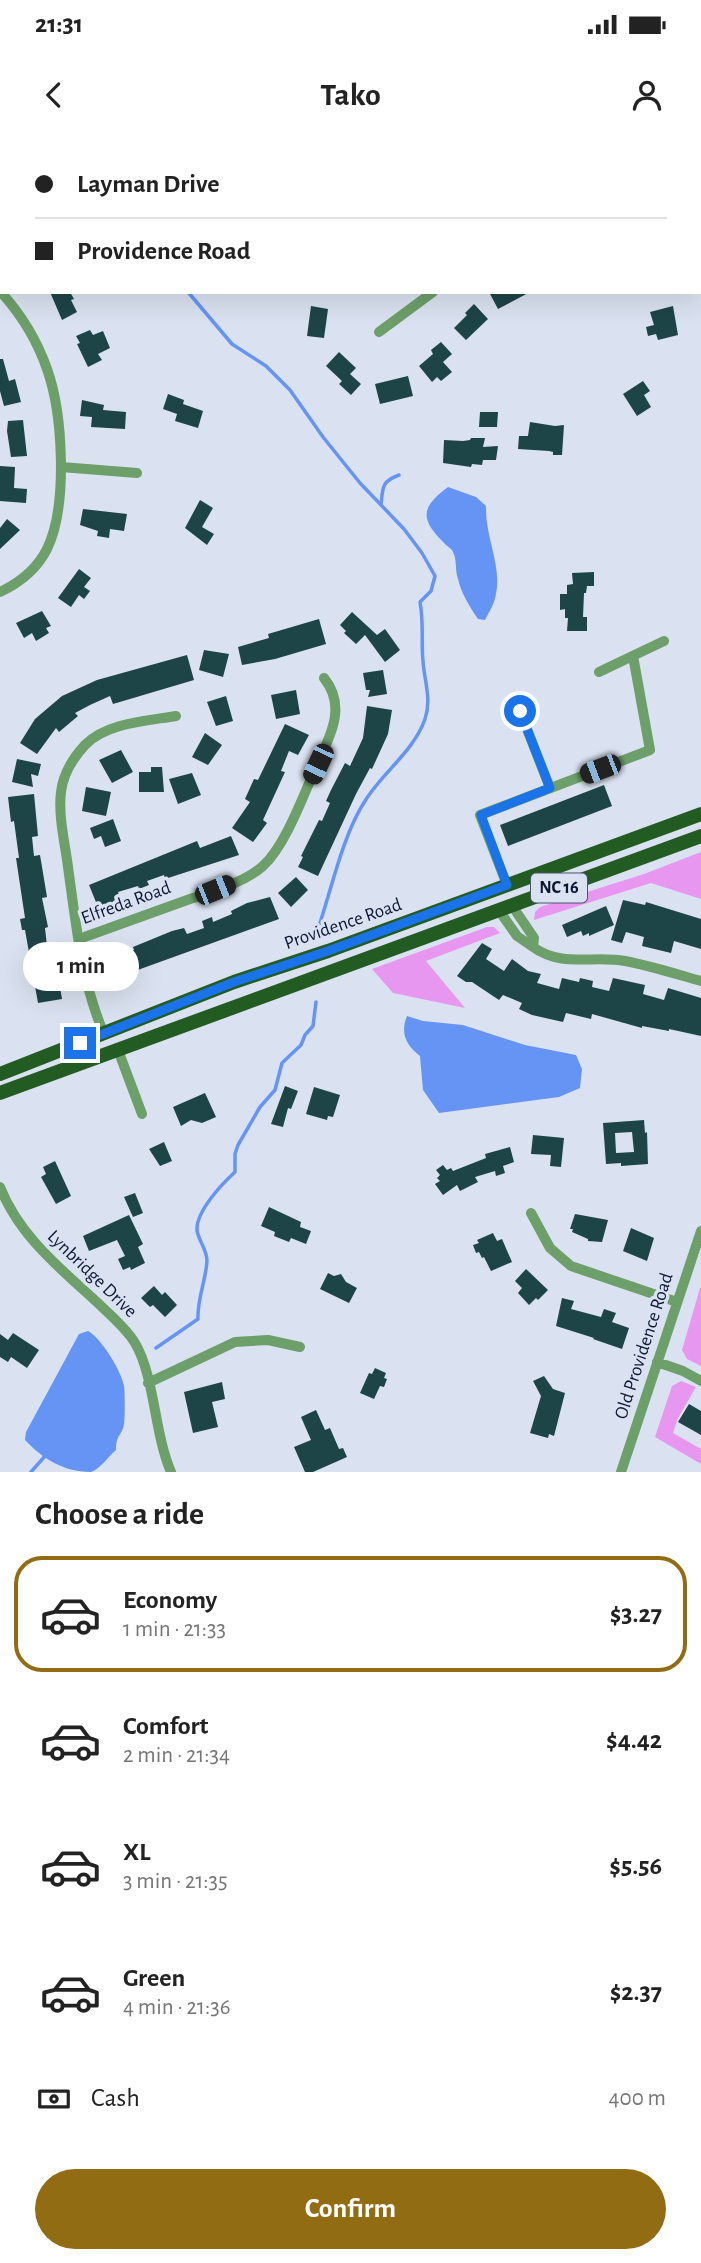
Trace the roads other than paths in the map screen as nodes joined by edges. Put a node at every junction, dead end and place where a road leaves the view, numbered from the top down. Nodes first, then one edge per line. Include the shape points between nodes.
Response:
1 (2, 294) edge
2 (430, 294) edge
3 (379, 332) dead end
4 (61, 467) junction
5 (136, 473) dead end
6 (0, 592) edge
7 (664, 641) dead end
8 (633, 656) junction
9 (599, 672) dead end
10 (324, 678) dead end
11 (520, 711) dead end
12 (176, 716) dead end
13 (550, 788) junction
14 (701, 814) edge
15 (701, 836) edge
16 (507, 885) junction
17 (504, 907) junction
18 (79, 939) junction
19 (701, 981) edge
20 (104, 1034) junction
21 (118, 1050) junction
22 (0, 1074) edge
23 (0, 1093) edge
24 (142, 1114) dead end
25 (0, 1187) edge
26 (531, 1213) dead end
27 (701, 1231) edge
28 (677, 1302) junction
29 (300, 1347) dead end
30 (657, 1362) junction
31 (701, 1381) edge
32 (148, 1383) junction
33 (171, 1472) edge
34 (621, 1472) edge

1 - 4 street via 24,322 47,370 57,413
2 - 3 street
4 - 5 street
4 - 6 street via 56,518 45,552 23,578
7 - 8 street
8 - 9 street
8 - 13 street via 650,750
10 - 18 street, Elfreda Road via 336,703 335,720 278,848 262,867 241,880
11 - 13 street
12 - 18 street via 98,736 86,743 64,779 60,804
13 - 16 street via 481,815
14 - 16 main road, Providence Road / NC 16
15 - 17 main road, Providence Road / NC 16
16 - 20 main road, Providence Road / NC 16 via 234,982
17 - 19 street via 517,936 554,957 623,961
17 - 21 main road, Providence Road / NC 16
18 - 20 street via 90,1001
20 - 22 main road, Providence Road / NC 16
21 - 23 main road, Providence Road / NC 16
21 - 24 street
25 - 32 street, Lynbridge Drive via 28,1236 135,1342
26 - 28 street via 550,1248 571,1266
27 - 28 street, Old Providence Road
28 - 30 street, Old Providence Road
29 - 32 street via 268,1340 235,1342
30 - 31 street
30 - 34 street, Old Providence Road
32 - 33 street, Lynbridge Drive

